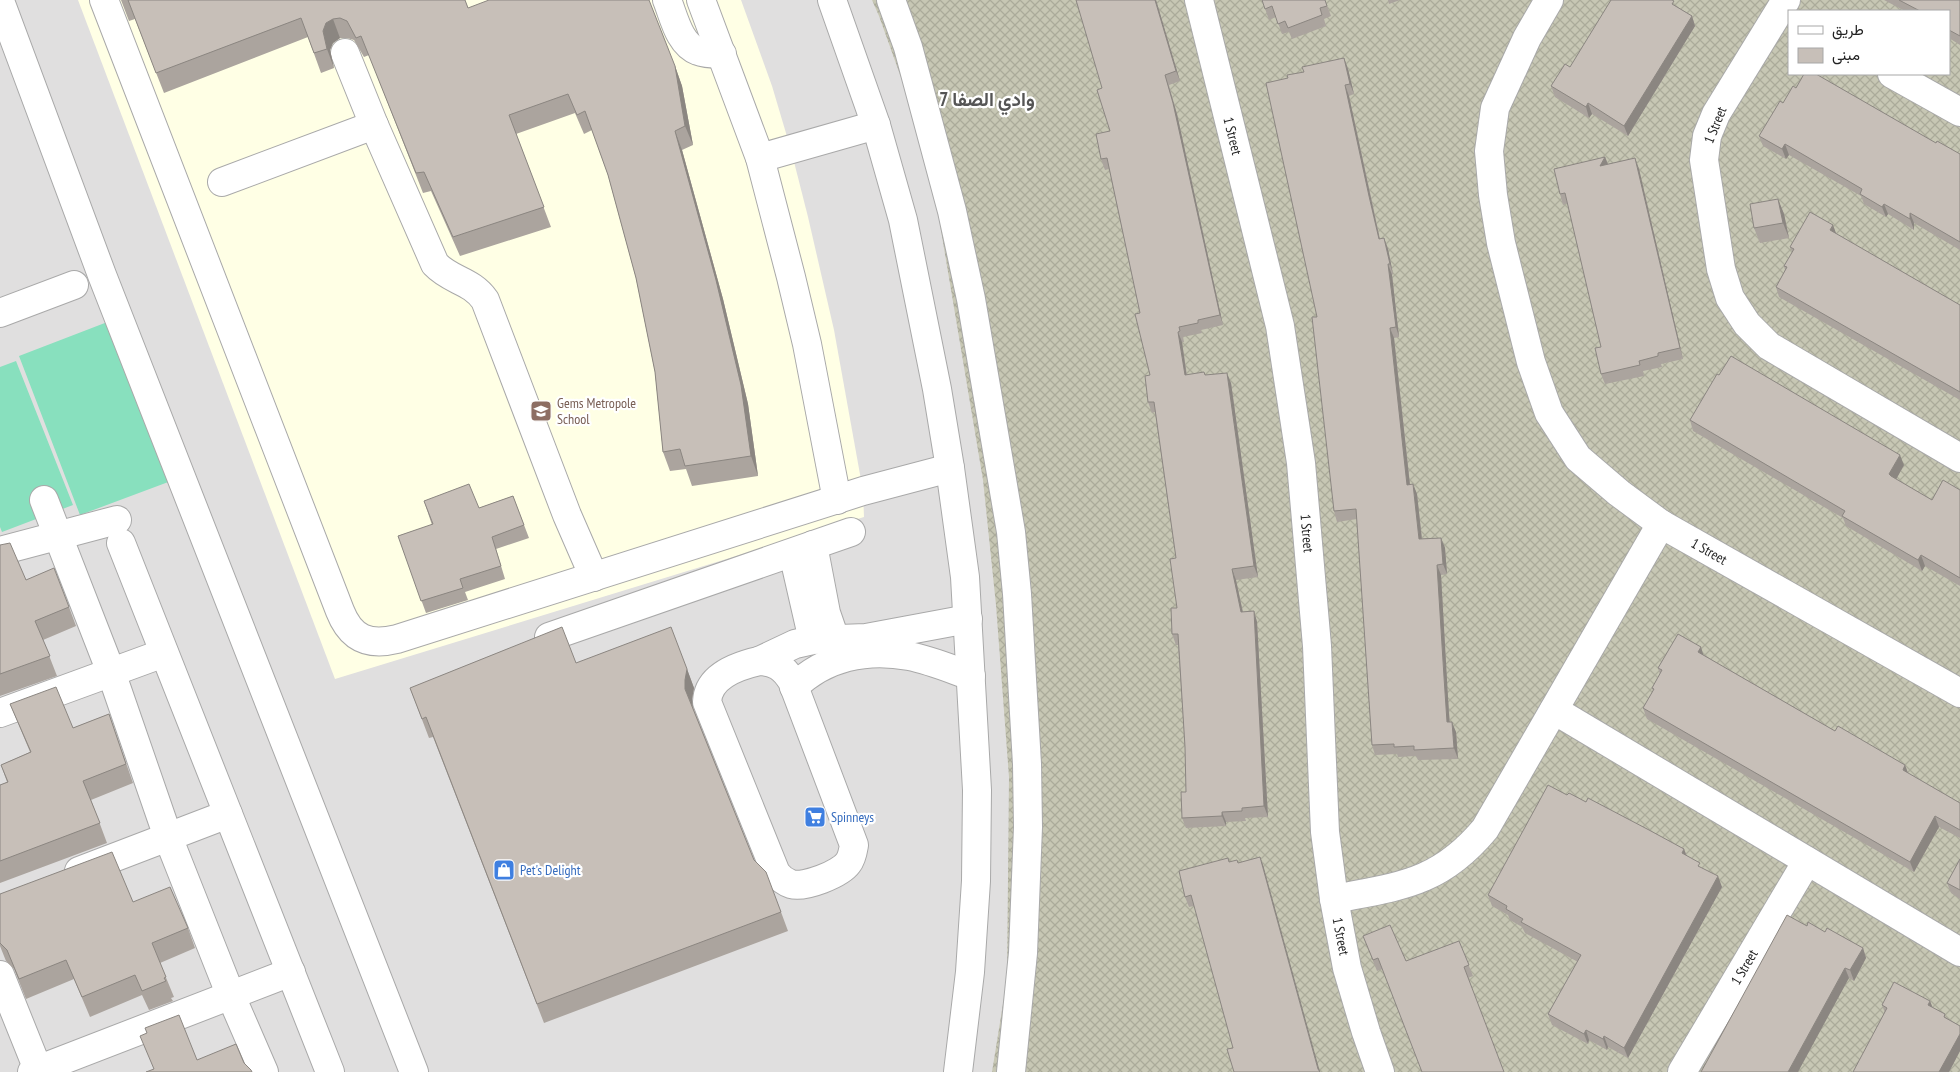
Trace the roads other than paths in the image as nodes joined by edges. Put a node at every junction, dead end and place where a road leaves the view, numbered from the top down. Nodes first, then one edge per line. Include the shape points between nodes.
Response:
1 (104, 0) edge
2 (667, 0) edge
3 (700, 0) edge
4 (832, 0) edge
5 (891, 0) edge
6 (1199, 0) edge
7 (1548, 0) edge
8 (0, 1) edge
9 (1785, 9) edge
10 (345, 53) dead end
11 (722, 54) junction
12 (1894, 75) edge
13 (1960, 112) edge
14 (374, 125) junction
15 (876, 125) junction
16 (760, 158) junction
17 (222, 182) dead end
18 (74, 285) dead end
19 (1, 309) edge
20 (1960, 458) edge
21 (950, 468) junction
22 (44, 500) dead end
23 (837, 500) junction
24 (1661, 524) junction
25 (851, 532) dead end
26 (57, 535) junction
27 (803, 549) junction
28 (0, 551) edge
29 (594, 577) junction
30 (968, 619) junction
31 (549, 637) edge
32 (824, 639) junction
33 (867, 646) junction
34 (164, 653) junction
35 (759, 661) junction
36 (111, 672) junction
37 (971, 676) junction
38 (794, 687) junction
39 (1960, 693) edge
40 (1554, 710) junction
41 (0, 713) edge
42 (228, 814) junction
43 (168, 837) junction
44 (1807, 861) junction
45 (56, 879) edge
46 (1334, 899) junction
47 (1960, 952) edge
48 (291, 972) junction
49 (0, 975) edge
50 (231, 996) junction
51 (36, 1071) edge
52 (264, 1072) edge
53 (330, 1072) edge
54 (414, 1072) edge
55 (958, 1072) edge
56 (1012, 1072) edge
57 (1380, 1072) edge
58 (1682, 1072) edge

1 - 29 street via 345,624 355,635 383,643
2 - 11 street via 687,44 700,52
3 - 11 street
4 - 15 street
5 - 56 street via 908,48 952,211 971,299 1010,532 1018,604 1028,827 1023,953
6 - 46 street, 1 Street via 1280,326 1301,463 1317,646 1324,832
7 - 24 street, 1 Street via 1495,108 1489,151 1501,243 1531,362 1549,413 1578,458
8 - 54 street via 102,275
9 - 20 street, 1 Street via 1716,114 1707,136 1706,183 1721,269 1730,298 1747,324 1769,346
10 - 14 street
11 - 16 street
12 - 13 street
14 - 17 street
14 - 29 street via 436,264 451,278 471,285 485,300
15 - 16 street
15 - 21 street via 903,220
16 - 23 street via 805,335
18 - 19 street
21 - 23 street
21 - 30 street
22 - 26 street
23 - 29 street
24 - 39 street, 1 Street
24 - 40 street
25 - 27 street
26 - 28 street
26 - 34 street via 119,531
26 - 36 street
27 - 31 street
27 - 32 street via 826,613
30 - 33 street
30 - 37 street
32 - 33 street
32 - 35 street via 794,644
33 - 37 street
33 - 38 street via 815,669
34 - 36 street
34 - 42 street
35 - 38 street via 782,668
35 - 38 street via 715,680 707,702 776,873 790,884 799,885 844,868 850,862 854,845
36 - 41 street
36 - 43 street
37 - 55 street via 977,790 976,881 970,972
40 - 44 street
40 - 46 street via 1484,828 1468,848 1427,877
42 - 43 street
42 - 48 street
43 - 45 street
43 - 50 street
44 - 47 street
44 - 58 street, 1 Street
46 - 57 street, 1 Street via 1347,968
48 - 50 street
48 - 53 street
49 - 51 street
50 - 51 street
50 - 52 street

